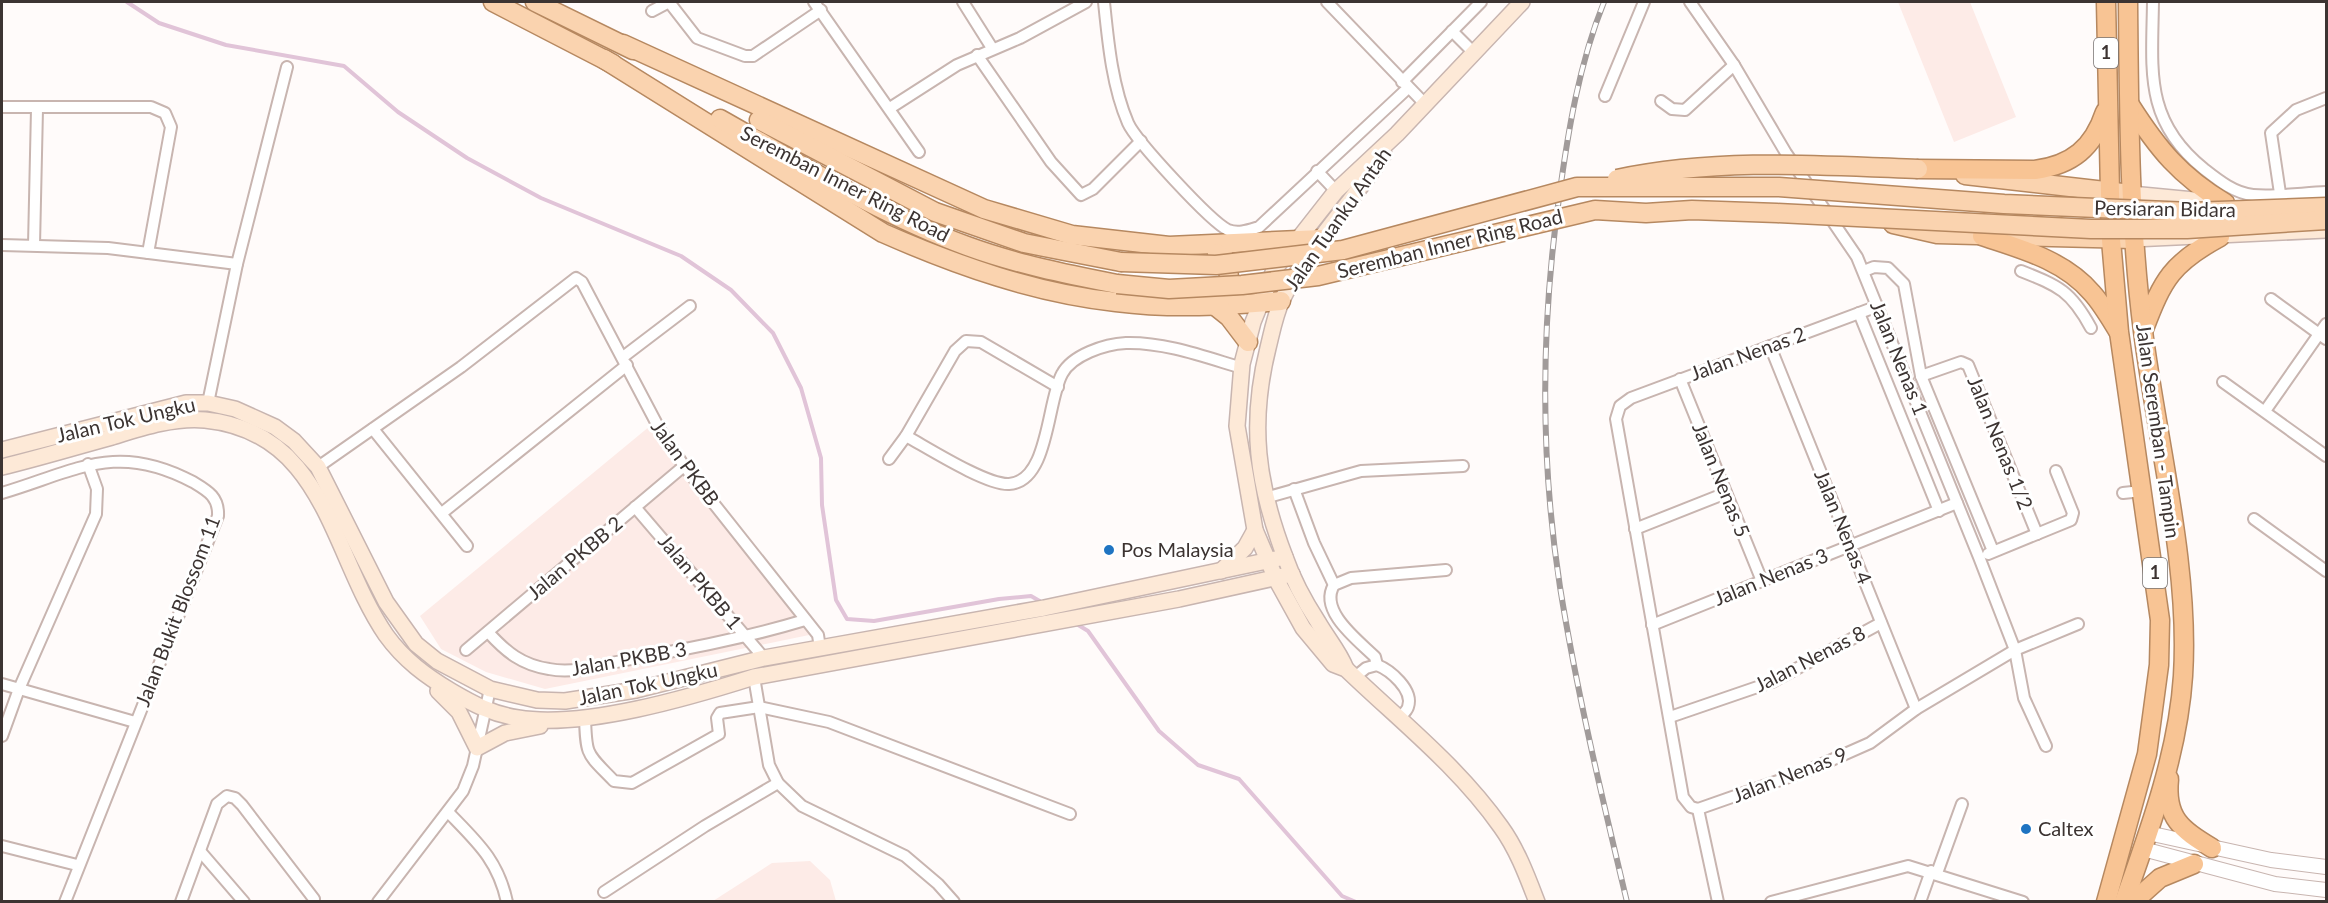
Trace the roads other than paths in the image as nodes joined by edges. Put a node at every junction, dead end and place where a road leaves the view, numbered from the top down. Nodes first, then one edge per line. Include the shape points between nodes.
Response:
1 (493, 2) edge
2 (535, 2) edge
3 (669, 2) edge
4 (963, 2) edge
5 (1086, 2) edge
6 (1104, 2) edge
7 (1481, 2) edge
8 (1522, 2) edge
9 (1644, 2) edge
10 (1690, 2) edge
11 (2106, 2) edge
12 (2128, 2) edge
13 (2152, 2) edge
14 (1333, 4) edge
15 (817, 6) edge
16 (652, 11) dead end
17 (1452, 31) junction
18 (623, 44) junction
19 (992, 48) junction
20 (1473, 53) junction
21 (977, 54) junction
22 (604, 59) junction
23 (1734, 65) junction
24 (287, 67) dead end
25 (1405, 85) junction
26 (1605, 96) dead end
27 (2326, 98) edge
28 (1660, 101) dead end
29 (1425, 104) junction
30 (2107, 104) junction
31 (2129, 104) junction
32 (2, 107) edge
33 (890, 108) junction
34 (36, 109) junction
35 (1397, 134) junction
36 (1141, 141) junction
37 (919, 152) dead end
38 (1918, 169) junction
39 (1317, 171) junction
40 (2043, 186) junction
41 (1577, 187) junction
42 (1336, 191) junction
43 (2110, 192) junction
44 (2326, 192) edge
45 (2131, 194) junction
46 (2166, 198) junction
47 (2280, 198) junction
48 (2326, 200) edge
49 (2225, 203) junction
50 (2004, 204) joint
51 (2326, 207) edge
52 (1870, 218) junction
53 (2326, 220) edge
54 (2005, 223) joint
55 (2326, 230) edge
56 (1982, 236) junction
57 (2220, 237) junction
58 (2050, 238) junction
59 (2177, 238) junction
60 (1299, 239) junction
61 (1321, 239) junction
62 (2133, 239) junction
63 (2111, 240) junction
64 (2, 245) edge
65 (34, 245) junction
66 (1200, 245) junction
67 (148, 253) junction
68 (237, 264) junction
69 (1864, 271) junction
70 (2021, 271) dead end
71 (2271, 300) dead end
72 (1281, 302) junction
73 (1260, 303) junction
74 (1214, 305) junction
75 (690, 306) dead end
76 (1878, 306) junction
77 (1859, 313) junction
78 (2326, 324) edge
79 (2091, 328) dead end
80 (2143, 331) junction
81 (2120, 332) junction
82 (2323, 337) edge
83 (1248, 342) junction
84 (1770, 346) junction
85 (1918, 355) junction
86 (625, 361) junction
87 (1901, 362) junction
88 (1242, 368) junction
89 (1921, 376) junction
90 (1680, 379) junction
91 (2223, 382) dead end
92 (1058, 387) junction
93 (208, 403) junction
94 (2265, 411) junction
95 (372, 429) junction
96 (906, 436) junction
97 (2, 450) edge
98 (2326, 456) edge
99 (889, 459) dead end
100 (88, 464) junction
101 (684, 466) junction
102 (1463, 466) dead end
103 (2, 467) edge
104 (318, 467) junction
105 (2056, 471) dead end
106 (1294, 489) junction
107 (2142, 491) junction
108 (2, 493) edge
109 (1726, 493) junction
110 (2123, 493) dead end
111 (1265, 498) junction
112 (1957, 503) junction
113 (636, 507) junction
114 (1938, 511) junction
115 (442, 513) junction
116 (2254, 519) dead end
117 (1635, 529) junction
118 (1256, 530) junction
119 (2037, 534) junction
120 (467, 546) dead end
121 (1850, 546) junction
122 (1993, 552) junction
123 (1285, 557) junction
124 (1979, 557) junction
125 (1269, 562) junction
126 (1446, 570) dead end
127 (2326, 570) edge
128 (1221, 571) junction
129 (1292, 574) junction
130 (1276, 579) junction
131 (1762, 581) junction
132 (1334, 585) junction
133 (1067, 611) junction
134 (1046, 615) junction
135 (805, 621) junction
136 (1881, 623) junction
137 (2078, 624) dead end
138 (1652, 625) junction
139 (488, 632) junction
140 (747, 638) junction
141 (819, 641) junction
142 (466, 650) dead end
143 (2015, 650) junction
144 (764, 658) junction
145 (1377, 665) junction
146 (1350, 673) junction
147 (424, 675) junction
148 (754, 677) junction
149 (2, 684) edge
150 (19, 689) junction
151 (490, 689) junction
152 (759, 707) junction
153 (1916, 709) junction
154 (486, 712) junction
155 (585, 717) junction
156 (1670, 717) junction
157 (1399, 718) junction
158 (550, 720) junction
159 (135, 722) junction
160 (2, 736) edge
161 (2046, 746) dead end
162 (477, 748) junction
163 (2172, 750) junction
164 (778, 783) junction
165 (1962, 804) dead end
166 (1698, 809) junction
167 (448, 812) junction
168 (1070, 814) dead end
169 (2145, 841) junction
170 (2, 846) edge
171 (2212, 848) junction
172 (200, 851) junction
173 (2194, 864) junction
174 (77, 865) junction
175 (2326, 867) edge
176 (1934, 872) junction
177 (2326, 890) edge
178 (604, 892) dead end
179 (314, 900) edge
180 (1776, 901) edge
181 (65, 902) edge
182 (181, 902) edge
183 (244, 902) edge
184 (378, 902) edge
185 (507, 902) edge
186 (954, 902) edge
187 (1537, 902) edge
188 (1718, 902) edge
189 (1920, 902) edge
190 (2023, 902) edge
191 (2106, 902) edge
192 (2124, 902) edge
193 (2133, 902) edge

1 - 22 main road, Seremban Inner Ring Road
2 - 18 main road, Seremban Inner Ring Road
3 - 15 street via 697,38 745,56 753,56
3 - 16 street
4 - 19 street
5 - 19 street via 1020,38
6 - 36 street via 1124,111
7 - 17 street
8 - 20 main road, Jalan Tuanku Antah
9 - 26 street
10 - 23 street, Jalan Nenas 1
11 - 30 highway, 1
12 - 31 highway, 1
13 - 47 street via 2152,75 2160,114 2168,130 2192,159 2219,181 2251,195
14 - 25 street
15 - 33 street
17 - 20 street
17 - 25 street
18 - 41 main road, Seremban Inner Ring Road, bridge via 822,155 935,212 1024,243 1121,262 1216,265 1344,250
18 - 66 main road via 984,209 1072,235 1169,246
19 - 21 street
20 - 29 main road, Jalan Tuanku Antah
21 - 33 street
21 - 36 street via 1051,162 1081,195 1093,189
22 - 52 main road, Seremban Inner Ring Road, bridge via 839,185 956,241 1030,267 1117,284 1169,289 1318,276 1595,210
22 - 74 main road via 873,227 933,255 1042,290 1115,302
23 - 28 street via 1685,110 1672,109
23 - 69 street, Jalan Nenas 1
24 - 68 street
25 - 29 street
25 - 39 street
27 - 47 street via 2296,110 2271,133
29 - 35 main road, Jalan Tuanku Antah
30 - 38 highway via 2092,139 2070,161 2053,167
30 - 43 highway, 1
31 - 45 highway, 1
31 - 49 highway via 2171,163 2194,184
32 - 34 street
33 - 37 street
34 - 65 street
34 - 67 street via 151,107 165,113 171,127
35 - 42 main road, Jalan Tuanku Antah
35 - 61 main road, Jalan Tuanku Antah
36 - 39 street via 1228,230 1242,232 1259,227
38 - 40 main road
38 - 41 main road, bridge via 1714,165 1643,173
39 - 42 street
40 - 43 main road
40 - 58 main road via 2060,201 2064,212 2058,232
41 - 50 main road, Seremban Inner Ring Road, bridge via 1779,187
42 - 60 main road, Jalan Tuanku Antah
43 - 45 main road
43 - 63 highway, 1
44 - 47 street
45 - 46 main road, Persiaran Bidara
45 - 62 highway, 1
46 - 49 main road, Persiaran Bidara
46 - 59 main road via 2156,208 2156,216 2168,233
47 - 48 main road, Persiaran Bidara
47 - 49 main road, Persiaran Bidara
50 - 51 main road, Persiaran Bidara, bridge via 2191,212
52 - 54 main road, Seremban Inner Ring Road, bridge
52 - 56 main road, bridge via 1937,234
53 - 54 main road, Persiaran Bidara, bridge via 2187,229 2091,229
55 - 57 main road, Persiaran Bidara
56 - 58 main road
56 - 81 highway via 2055,264 2075,277 2092,293
57 - 59 main road, Persiaran Bidara
57 - 80 highway via 2178,263 2158,294
58 - 63 main road
59 - 62 main road, Persiaran Bidara
60 - 61 main road
60 - 66 main road
60 - 73 main road, Jalan Tuanku Antah via 1274,270
61 - 72 main road, Jalan Tuanku Antah
62 - 63 main road
62 - 80 highway, Jalan Seremban - Tampin / 1
63 - 81 highway, Jalan Seremban - Tampin / 1
64 - 65 street
65 - 67 street
66 - 74 main road via 1226,259 1230,277 1227,293
67 - 68 street
68 - 93 street
69 - 76 street, Jalan Nenas 1
69 - 85 street via 1888,268 1904,284
70 - 79 street via 2066,292
71 - 82 street
72 - 73 main road
72 - 111 main road, Jalan Tuanku Antah via 1257,404 1257,447
73 - 74 main road
73 - 83 main road, Jalan Tuanku Antah
74 - 83 main road
75 - 86 street
76 - 77 street, Jalan Nenas 2
76 - 87 street, Jalan Nenas 1
77 - 84 street, Jalan Nenas 2
77 - 114 street
78 - 82 street
80 - 163 highway, Jalan Seremban - Tampin / 1 via 2179,569 2184,632 2183,677
81 - 107 highway, Jalan Seremban - Tampin / 1
82 - 94 street
83 - 88 main road, Jalan Tuanku Antah
84 - 90 street, Jalan Nenas 2
84 - 121 street, Jalan Nenas 4
85 - 87 street
85 - 89 street
86 - 95 street, Jalan PKBB via 582,282 576,278 461,367
86 - 101 street, Jalan PKBB via 642,400
86 - 115 street
87 - 112 street, Jalan Nenas 1
88 - 92 street via 1150,344 1124,343 1074,361 1062,374
88 - 118 main road, Jalan Tuanku Antah via 1237,426
89 - 119 street, Jalan Nenas 1/2 via 1961,362 1968,364
89 - 122 street
90 - 109 street, Jalan Nenas 5
90 - 117 street, Jalan Nenas 2 via 1620,406 1616,420
91 - 94 street
92 - 96 street via 981,342 966,341 955,351
92 - 96 street via 1037,464 1024,479 1008,484 978,475
93 - 97 main road, Jalan Tok Ungku via 155,410
93 - 104 main road, Jalan Tok Ungku via 235,409 275,428 294,441
94 - 98 street
95 - 104 street
95 - 115 street
96 - 99 street
100 - 108 street, Jalan Bukit Blossom 11
100 - 150 street via 98,489 96,514
100 - 159 street, Jalan Bukit Blossom 11 via 114,460 146,464 185,478 207,490 217,501 218,508 178,620
101 - 113 street, Jalan PKBB 2
101 - 135 street, Jalan PKBB
102 - 106 street via 1361,471
103 - 147 main road, Jalan Tok Ungku via 183,420 227,424 264,439 281,450 306,477 373,612 404,657
104 - 151 main road, Jalan Tok Ungku via 400,624 416,644 437,660
105 - 119 street via 2073,513 2071,520
106 - 111 street
106 - 132 street
107 - 110 street
107 - 191 highway, Jalan Seremban - Tampin / 1 via 2159,609 2159,665 2147,754
109 - 117 street
109 - 131 street, Jalan Nenas 5
111 - 123 main road, Jalan Tuanku Antah
112 - 114 street, Jalan Nenas 3
112 - 124 street, Jalan Nenas 1
113 - 139 street, Jalan PKBB 2
113 - 140 street, Jalan PKBB 1
114 - 121 street, Jalan Nenas 3
115 - 120 street
116 - 127 street
117 - 138 street
118 - 125 main road, Jalan Tuanku Antah
118 - 128 main road via 1245,548
119 - 122 street
121 - 131 street, Jalan Nenas 3
121 - 136 street, Jalan Nenas 4
122 - 124 street
123 - 125 main road
123 - 129 main road, Jalan Tuanku Antah
124 - 143 street, Jalan Nenas 1
125 - 128 main road
125 - 130 main road, Jalan Tuanku Antah
126 - 132 street via 1351,578
128 - 133 main road
129 - 130 main road
129 - 146 main road, Jalan Tuanku Antah
130 - 133 main road
130 - 146 main road, Jalan Tuanku Antah via 1316,645 1333,664
131 - 138 street, Jalan Nenas 3
132 - 145 street via 1332,608 1375,657
133 - 134 main road
134 - 141 main road, Jalan Tok Ungku
134 - 148 main road, Jalan Tok Ungku
135 - 140 street, Jalan PKBB 3
135 - 141 street, Jalan PKBB
136 - 153 street, Jalan Nenas 4
136 - 156 street, Jalan Nenas 8 via 1772,682
137 - 143 street, Jalan Nenas 9
138 - 156 street
139 - 140 street, Jalan PKBB 3 via 518,660 565,671
139 - 142 street, Jalan PKBB 2
140 - 144 street, Jalan PKBB 1
141 - 144 main road, Jalan Tok Ungku
143 - 153 street, Jalan Nenas 9
143 - 161 street, Jalan Nenas 1 via 2024,698
144 - 151 main road, Jalan Tok Ungku via 636,690 565,701 537,700
145 - 146 street
145 - 157 street via 1394,676 1406,692 1408,709
146 - 157 main road
147 - 154 main road, Jalan Tok Ungku
147 - 162 main road via 459,712
148 - 152 street
148 - 155 main road, Jalan Tok Ungku via 708,692
149 - 150 street
150 - 159 street
150 - 160 street
151 - 154 street
152 - 155 street via 720,713 719,734 626,784 614,781 589,754
152 - 164 street via 769,765
152 - 168 street via 829,722
153 - 166 street, Jalan Nenas 9 via 1870,743 1809,770
154 - 158 main road, Jalan Tok Ungku
154 - 162 street
155 - 158 main road, Jalan Tok Ungku
156 - 166 street via 1683,797
157 - 187 main road via 1459,776 1502,828
158 - 162 main road via 505,733
159 - 174 street, Jalan Bukit Blossom 11
162 - 167 street via 463,791
163 - 169 highway, Jalan Seremban - Tampin / 1
163 - 171 highway via 2168,790 2172,815 2182,830
164 - 178 street
164 - 186 street via 802,806 904,856
165 - 176 street
166 - 188 street
167 - 184 street
167 - 185 street via 489,855 501,875
169 - 171 street
169 - 173 street
169 - 192 highway, Jalan Seremban - Tampin / 1
170 - 174 street
171 - 175 street
172 - 179 street via 217,804 227,796 235,798
172 - 182 street
172 - 183 street
173 - 177 street via 2276,884
173 - 193 highway via 2160,878
174 - 181 street, Jalan Bukit Blossom 11
176 - 180 street via 1908,866
176 - 189 street
176 - 190 street

